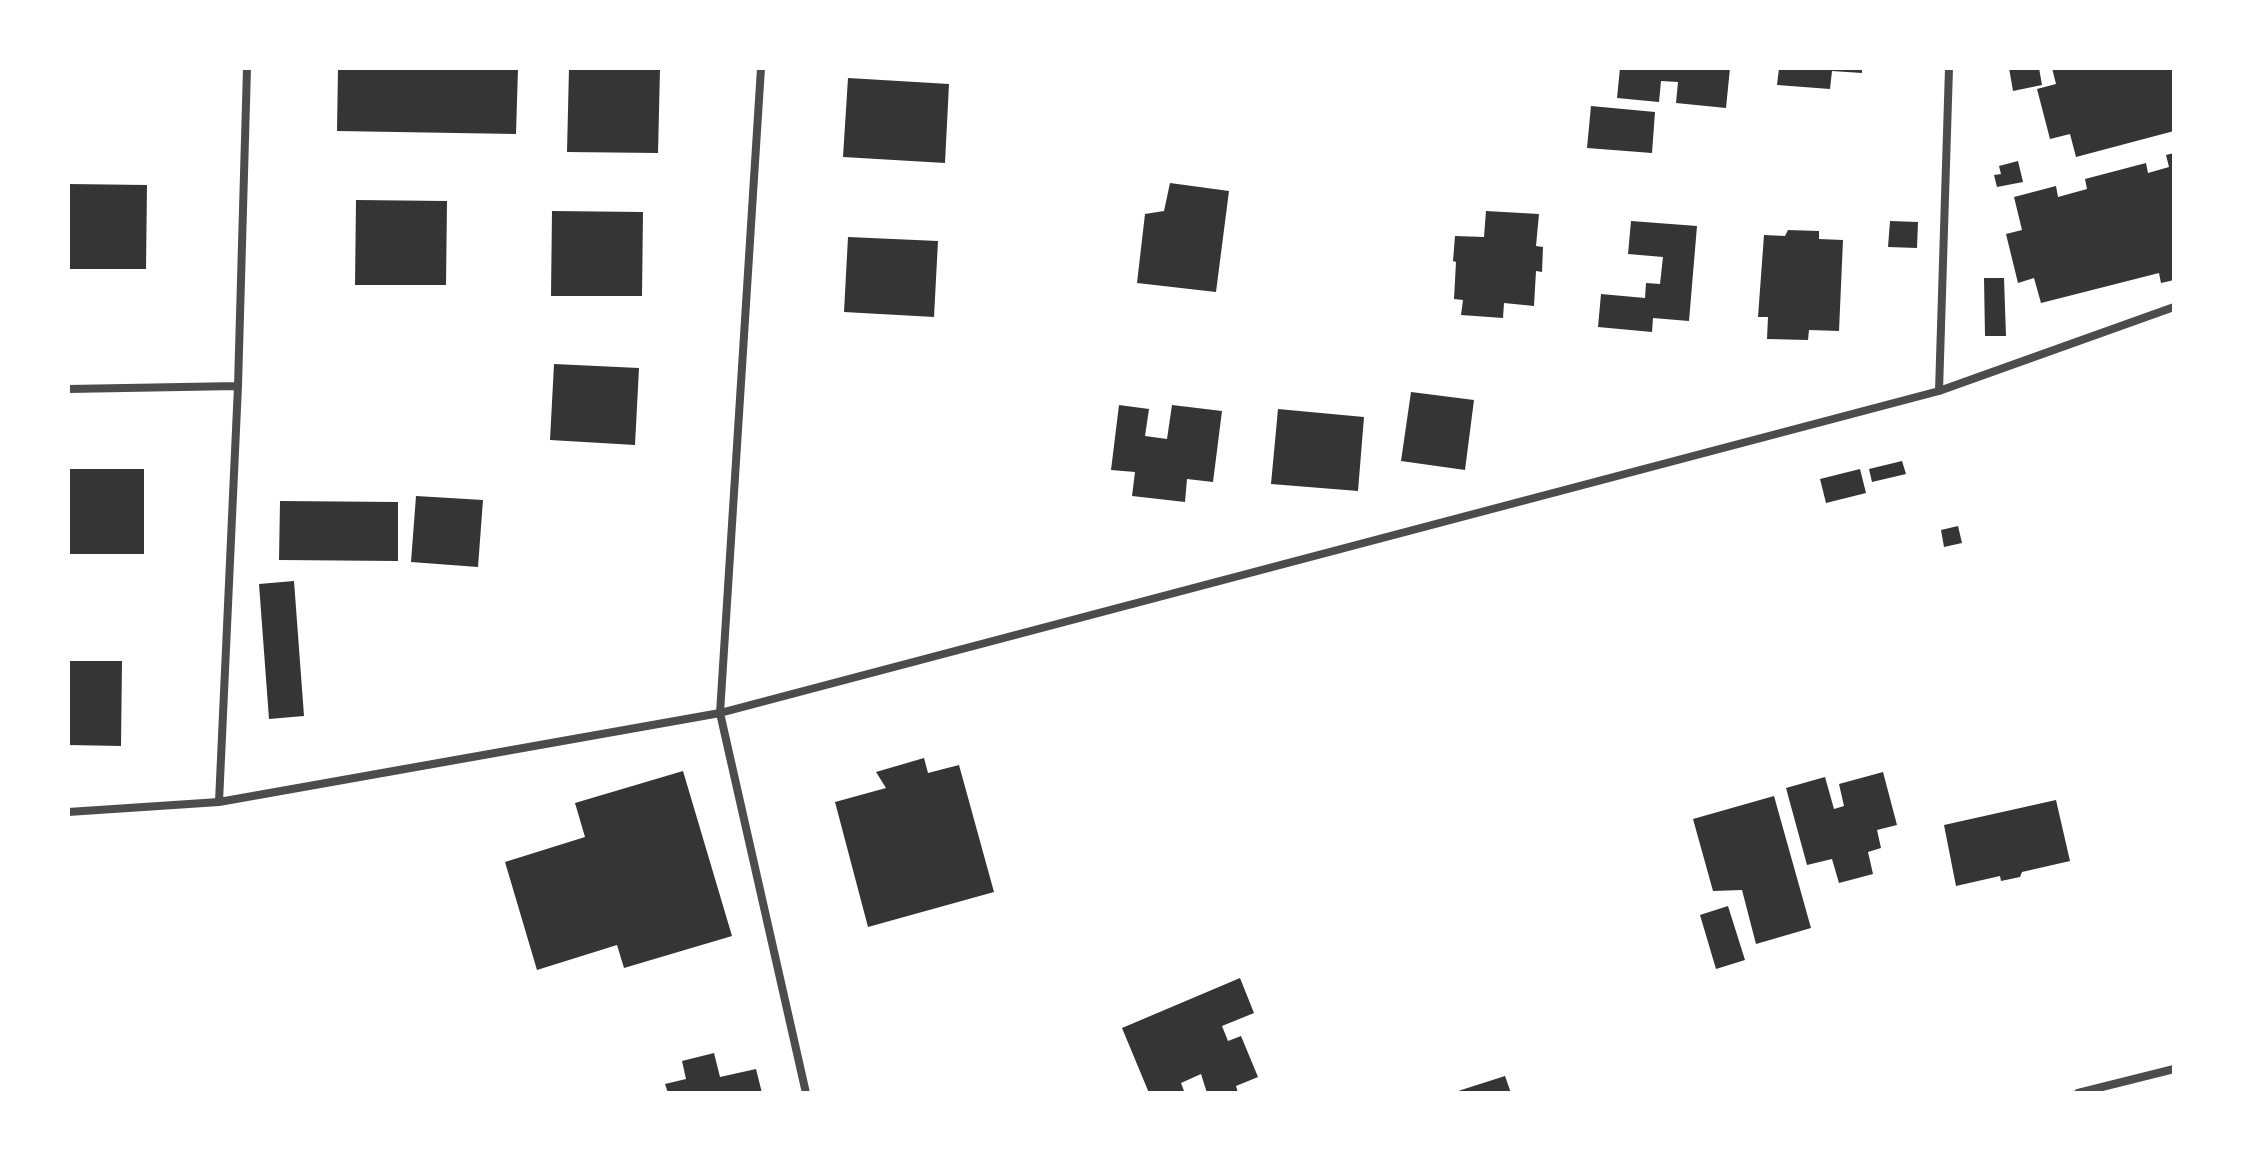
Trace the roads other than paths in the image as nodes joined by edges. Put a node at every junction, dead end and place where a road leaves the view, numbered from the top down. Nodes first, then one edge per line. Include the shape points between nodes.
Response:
1 (247, 68) edge
2 (761, 68) edge
3 (1949, 68) edge
4 (2174, 307) edge
5 (238, 386) junction
6 (68, 389) edge
7 (1939, 391) junction
8 (720, 713) junction
9 (219, 802) junction
10 (68, 812) edge
11 (2174, 1069) edge
12 (806, 1093) edge
13 (2078, 1093) edge

1 - 5 street
2 - 8 street
3 - 7 street
4 - 7 street
5 - 6 street
5 - 9 street
7 - 8 street
8 - 9 street
8 - 12 street
9 - 10 street
11 - 13 street

